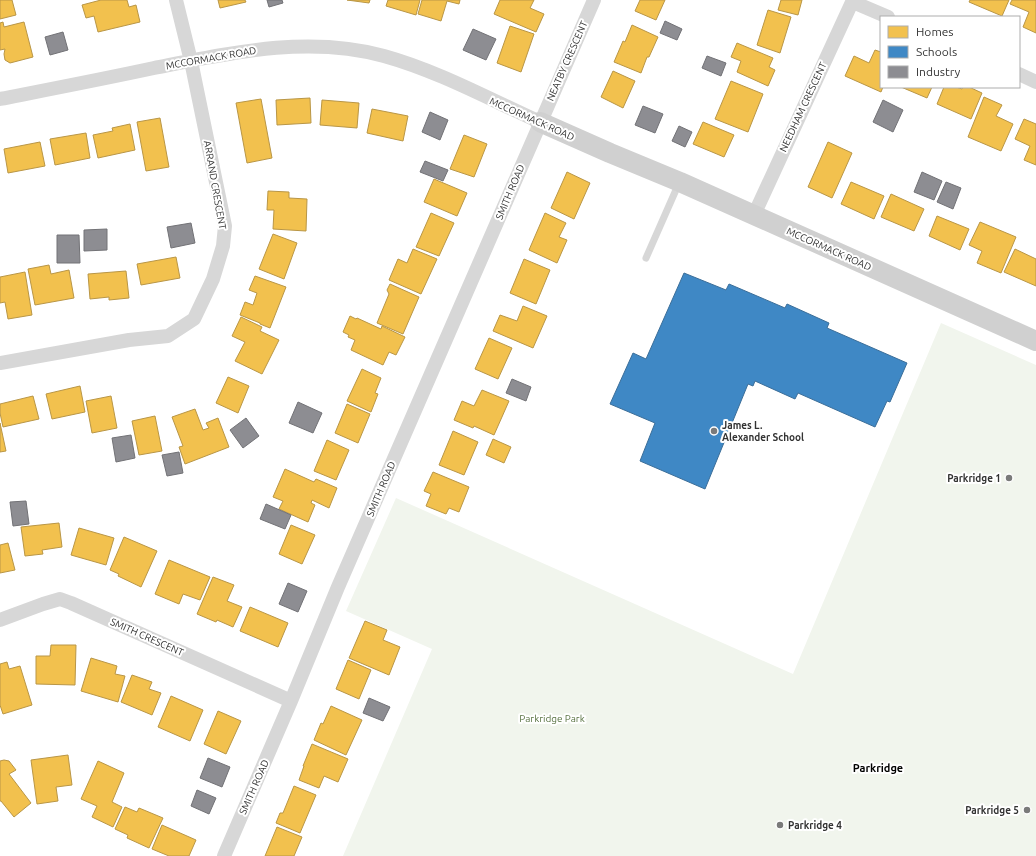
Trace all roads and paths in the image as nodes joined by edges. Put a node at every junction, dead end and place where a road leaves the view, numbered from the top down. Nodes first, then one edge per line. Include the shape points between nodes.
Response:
1 (176, 0) edge
2 (594, 0) edge
3 (853, 1) edge
4 (886, 16) edge
5 (191, 61) junction
6 (1020, 74) edge
7 (1036, 82) edge
8 (0, 99) edge
9 (540, 122) junction
10 (680, 182) junction
11 (754, 215) junction
12 (646, 258) dead end
13 (1036, 341) edge
14 (0, 363) edge
15 (0, 620) edge
16 (291, 701) junction
17 (224, 856) edge

1 - 5 street
2 - 9 street, NEATBY CRESCENT
3 - 4 street
3 - 11 street, NEEDHAM CRESCENT
5 - 8 street, MCCORMACK ROAD
5 - 9 street, MCCORMACK ROAD via 289,46 337,47 384,56 430,72
5 - 14 street, ARRAND CRESCENT via 225,226 223,246 213,279 194,319 168,336 129,340
6 - 7 street
9 - 10 street, MCCORMACK ROAD
9 - 16 street, SMITH ROAD
10 - 11 street, MCCORMACK ROAD
10 - 12 lane
11 - 13 street, MCCORMACK ROAD
15 - 16 street, SMITH CRESCENT via 60,599
16 - 17 street, SMITH ROAD

